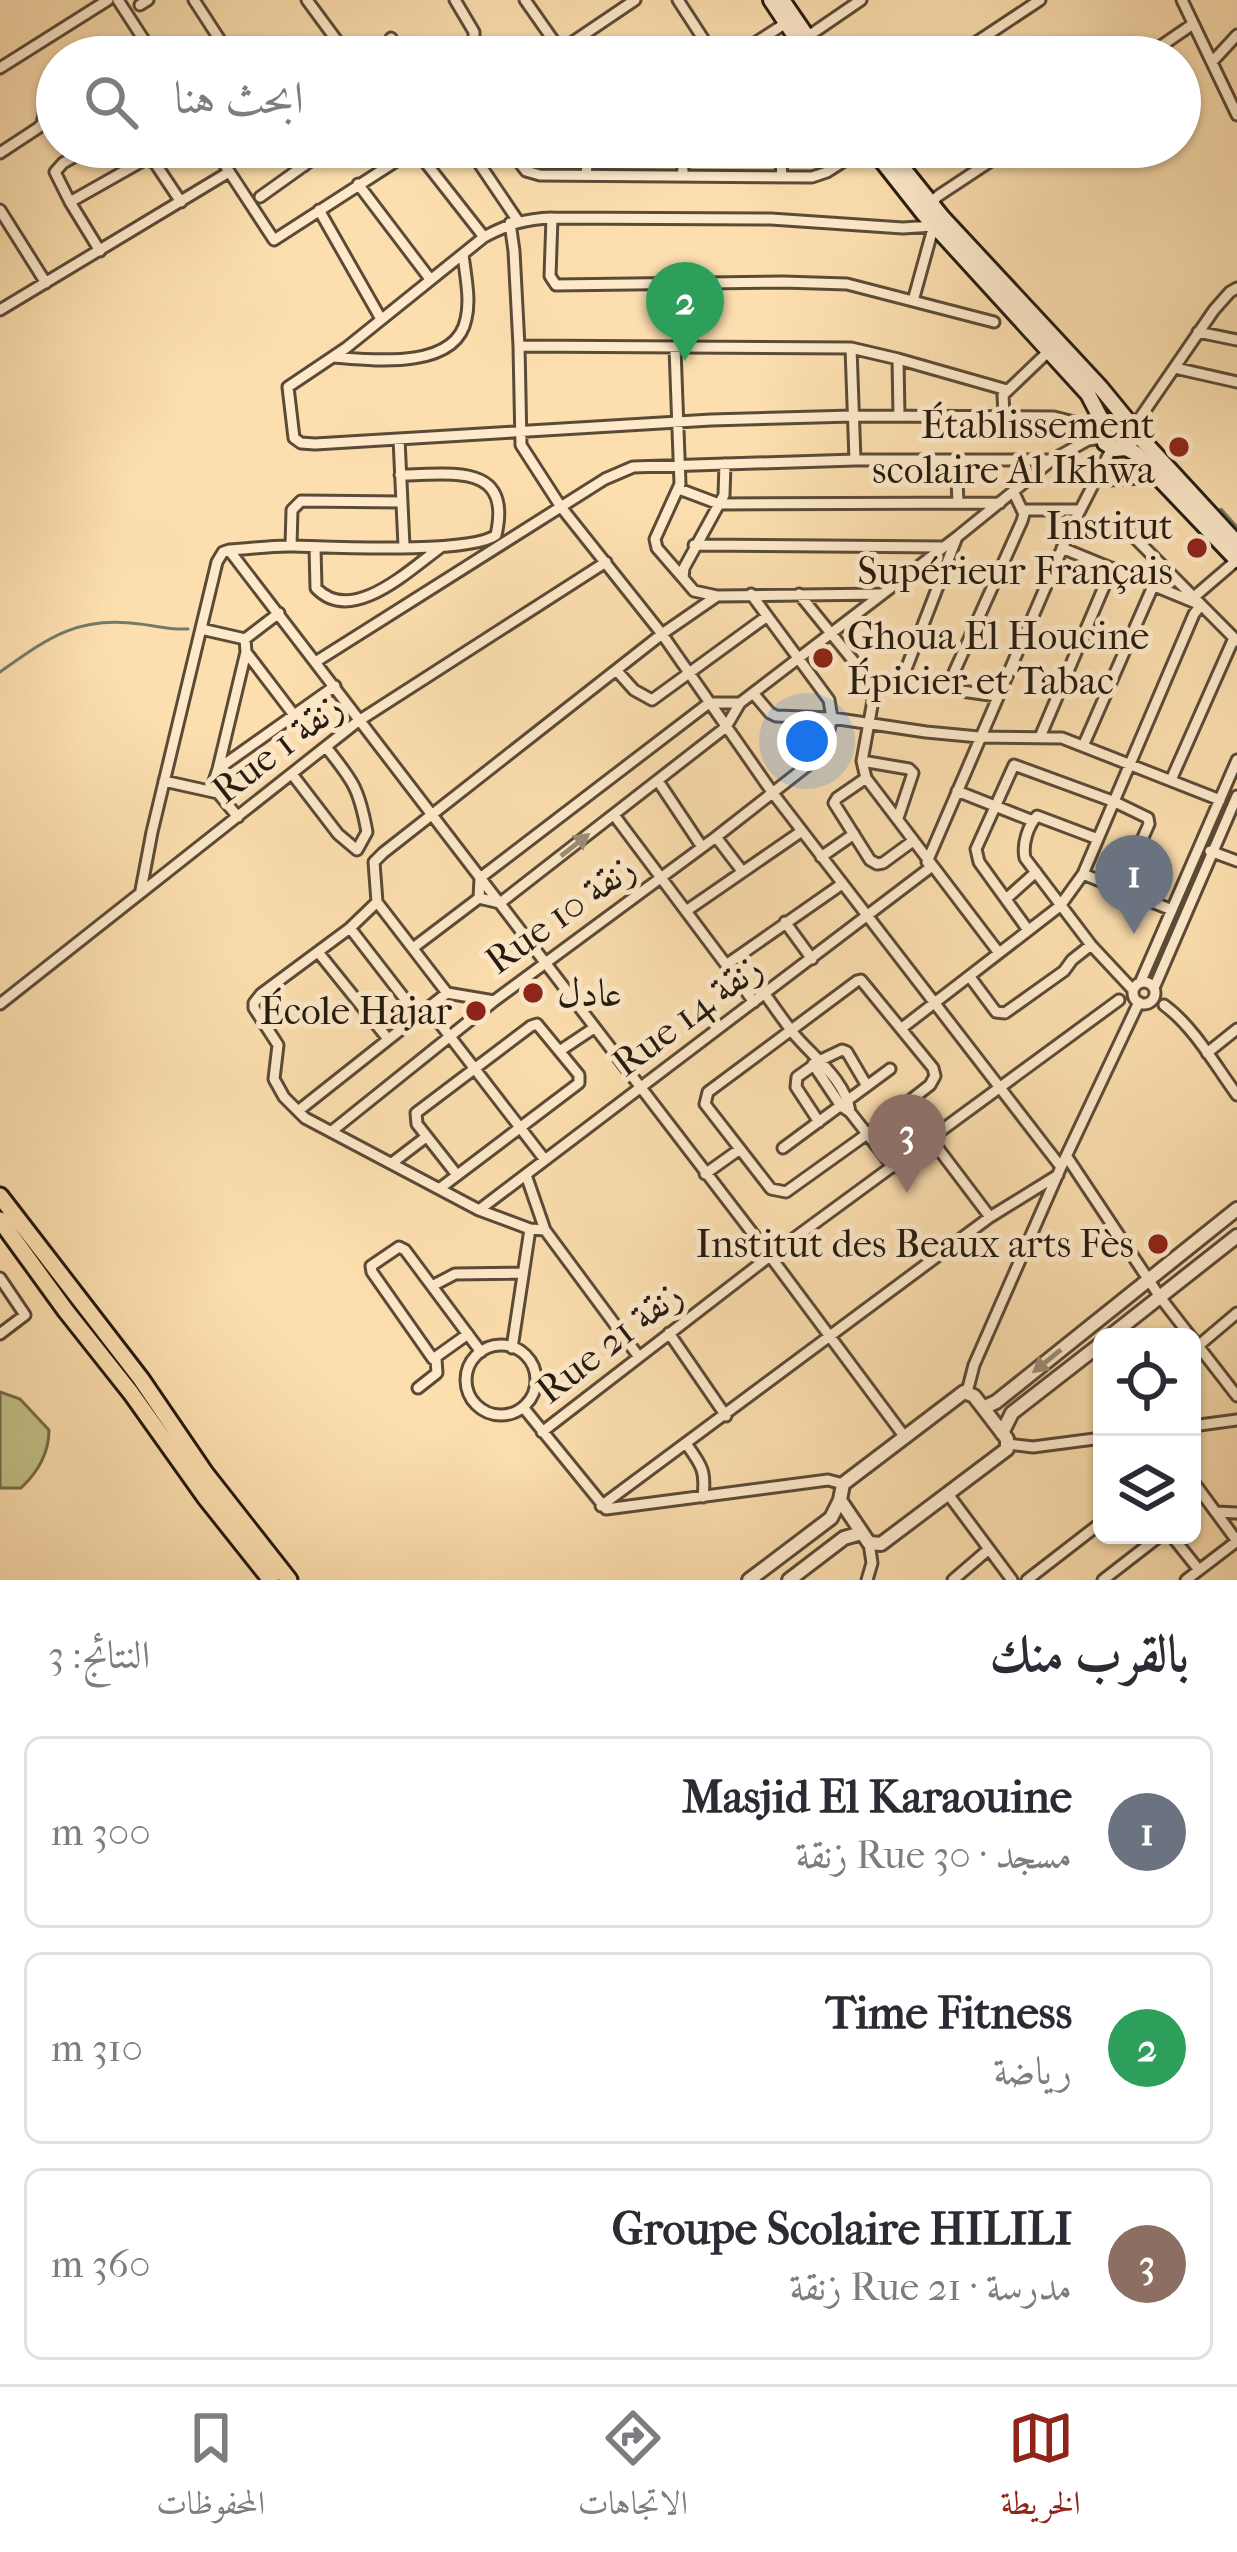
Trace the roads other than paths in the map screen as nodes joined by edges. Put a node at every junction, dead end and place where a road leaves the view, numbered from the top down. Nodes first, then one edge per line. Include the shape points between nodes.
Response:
1 (107, 0) edge
2 (118, 0) edge
3 (194, 0) edge
4 (307, 0) edge
5 (454, 0) edge
6 (525, 0) edge
7 (635, 0) edge
8 (678, 0) edge
9 (771, 0) edge
10 (782, 0) edge
11 (861, 0) edge
12 (1040, 0) edge
13 (1182, 0) edge
14 (786, 23) junction
15 (1193, 24) junction
16 (1237, 35) edge
17 (50, 36) edge
18 (142, 36) edge
19 (218, 36) edge
20 (332, 36) edge
21 (474, 36) edge
22 (550, 36) edge
23 (588, 36) edge
24 (702, 36) edge
25 (766, 36) edge
26 (795, 36) edge
27 (806, 36) edge
28 (808, 36) edge
29 (986, 36) edge
30 (1176, 36) edge
31 (1199, 36) edge
32 (1201, 40) edge
33 (36, 45) edge
34 (1212, 62) junction
35 (0, 68) edge
36 (1237, 114) edge
37 (36, 129) edge
38 (0, 153) edge
39 (59, 168) edge
40 (130, 168) edge
41 (158, 168) edge
42 (227, 168) edge
43 (301, 168) edge
44 (384, 168) edge
45 (428, 168) edge
46 (481, 168) edge
47 (524, 168) edge
48 (587, 168) edge
49 (683, 168) edge
50 (781, 168) edge
51 (834, 168) edge
52 (889, 168) edge
53 (900, 168) edge
54 (980, 168) edge
55 (230, 172) junction
56 (683, 174) junction
57 (586, 175) junction
58 (782, 177) junction
59 (358, 184) junction
60 (260, 197) dead end
61 (70, 202) junction
62 (181, 202) junction
63 (927, 208) junction
64 (0, 210) edge
65 (319, 210) junction
66 (552, 218) junction
67 (938, 221) junction
68 (514, 222) junction
69 (11, 229) junction
70 (0, 236) edge
71 (484, 237) junction
72 (100, 251) junction
73 (463, 254) junction
74 (430, 279) junction
75 (46, 284) junction
76 (1237, 288) edge
77 (913, 301) junction
78 (0, 310) edge
79 (381, 320) junction
80 (994, 322) dead end
81 (1198, 332) junction
82 (1237, 340) edge
83 (519, 346) junction
84 (674, 348) junction
85 (851, 348) junction
86 (1049, 351) junction
87 (333, 357) junction
88 (898, 358) junction
89 (1175, 368) junction
90 (1237, 382) edge
91 (1007, 390) junction
92 (852, 416) junction
93 (899, 416) junction
94 (1004, 416) junction
95 (676, 423) junction
96 (1130, 426) junction
97 (520, 431) junction
98 (399, 439) junction
99 (1109, 440) junction
100 (855, 460) junction
101 (956, 460) junction
102 (1052, 460) junction
103 (725, 464) junction
104 (681, 466) junction
105 (400, 475) junction
106 (1159, 477) junction
107 (1093, 481) junction
108 (679, 489) junction
109 (1013, 493) junction
110 (402, 502) junction
111 (958, 502) junction
112 (1000, 503) junction
113 (719, 504) junction
114 (561, 507) junction
115 (1022, 510) junction
116 (1079, 510) junction
117 (1071, 528) junction
118 (957, 537) junction
119 (497, 539) junction
120 (1237, 543) edge
121 (694, 545) junction
122 (291, 546) junction
123 (404, 546) junction
124 (315, 547) junction
125 (441, 547) junction
126 (944, 547) junction
127 (1062, 548) junction
128 (229, 550) junction
129 (1237, 560) edge
130 (606, 562) junction
131 (1112, 568) junction
132 (683, 578) junction
133 (1154, 584) junction
134 (800, 594) junction
135 (881, 594) junction
136 (751, 595) junction
137 (717, 596) junction
138 (1198, 601) junction
139 (279, 613) junction
140 (766, 617) junction
141 (201, 628) junction
142 (830, 632) junction
143 (662, 634) junction
144 (245, 639) junction
145 (1235, 639) edge
146 (246, 652) junction
147 (797, 659) junction
148 (317, 661) junction
149 (617, 671) junction
150 (691, 674) junction
151 (869, 678) junction
152 (901, 682) junction
153 (335, 686) junction
154 (946, 688) junction
155 (753, 693) junction
156 (997, 696) junction
157 (709, 703) junction
158 (740, 703) junction
159 (294, 715) junction
160 (832, 718) junction
161 (361, 720) junction
162 (869, 724) junction
163 (726, 727) junction
164 (980, 737) junction
165 (1040, 737) junction
166 (1084, 744) junction
167 (326, 747) junction
168 (1237, 760) edge
169 (862, 761) junction
170 (1131, 764) junction
171 (218, 769) junction
172 (292, 774) junction
173 (866, 778) junction
174 (1171, 780) junction
175 (658, 781) junction
176 (164, 782) junction
177 (211, 790) junction
178 (957, 791) junction
179 (772, 792) junction
180 (1220, 800) junction
181 (1115, 802) junction
182 (1236, 802) edge
183 (995, 806) junction
184 (433, 815) junction
185 (614, 815) junction
186 (238, 817) junction
187 (898, 818) junction
188 (1033, 821) junction
189 (802, 831) junction
190 (854, 833) junction
191 (716, 837) junction
192 (1098, 838) junction
193 (913, 841) junction
194 (1199, 846) junction
195 (702, 847) junction
196 (358, 850) junction
197 (1213, 852) junction
198 (821, 857) junction
199 (1237, 861) edge
200 (374, 862) junction
201 (929, 865) junction
202 (742, 871) junction
203 (1036, 872) junction
204 (1083, 874) junction
205 (662, 877) junction
206 (481, 878) junction
207 (842, 884) junction
208 (1120, 889) junction
209 (141, 892) junction
210 (478, 898) junction
211 (1006, 899) junction
212 (377, 902) junction
213 (500, 903) junction
214 (1060, 906) junction
215 (1172, 910) junction
216 (686, 911) junction
217 (868, 917) junction
218 (785, 922) junction
219 (350, 928) junction
220 (1028, 930) junction
221 (1091, 945) junction
222 (412, 948) junction
223 (318, 952) junction
224 (999, 953) junction
225 (812, 959) junction
226 (545, 964) junction
227 (726, 965) junction
228 (970, 977) junction
229 (447, 993) junction
230 (1142, 994) junction
231 (759, 998) junction
232 (494, 1001) junction
233 (0, 1004) edge
234 (935, 1004) junction
235 (428, 1008) junction
236 (418, 1016) junction
237 (594, 1028) junction
238 (902, 1028) junction
239 (1237, 1029) edge
240 (792, 1031) junction
241 (450, 1037) junction
242 (388, 1039) junction
243 (561, 1050) junction
244 (1207, 1053) junction
245 (817, 1063) junction
246 (890, 1069) dead end
247 (474, 1070) junction
248 (1000, 1085) junction
249 (867, 1086) junction
250 (639, 1088) junction
251 (1237, 1095) edge
252 (846, 1106) junction
253 (298, 1111) junction
254 (819, 1122) junction
255 (518, 1128) junction
256 (332, 1131) junction
257 (867, 1134) junction
258 (426, 1137) junction
259 (931, 1138) junction
260 (783, 1148) dead end
261 (740, 1149) junction
262 (545, 1160) junction
263 (392, 1163) junction
264 (1062, 1166) junction
265 (893, 1167) junction
266 (706, 1174) junction
267 (457, 1175) junction
268 (526, 1175) junction
269 (440, 1189) junction
270 (0, 1196) edge
271 (1237, 1209) edge
272 (479, 1210) junction
273 (990, 1217) junction
274 (0, 1220) edge
275 (530, 1229) junction
276 (545, 1231) junction
277 (1237, 1236) edge
278 (770, 1256) junction
279 (524, 1273) junction
280 (0, 1278) edge
281 (1150, 1280) junction
282 (432, 1286) junction
283 (1160, 1297) junction
284 (1237, 1313) edge
285 (1121, 1328) edge
286 (1185, 1328) edge
287 (669, 1333) junction
288 (0, 1334) edge
289 (468, 1334) junction
290 (829, 1336) junction
291 (1201, 1336) edge
292 (512, 1348) junction
293 (1201, 1349) edge
294 (1093, 1350) edge
295 (481, 1352) junction
296 (638, 1357) junction
297 (436, 1359) junction
298 (1237, 1369) edge
299 (1224, 1379) junction
300 (418, 1388) dead end
301 (967, 1392) junction
302 (1237, 1396) edge
303 (523, 1407) junction
304 (983, 1408) junction
305 (726, 1416) junction
306 (1237, 1420) edge
307 (1201, 1425) edge
308 (542, 1432) junction
309 (904, 1436) junction
310 (1005, 1438) junction
311 (1093, 1439) edge
312 (687, 1444) junction
313 (843, 1484) junction
314 (1201, 1492) edge
315 (948, 1494) junction
316 (703, 1497) junction
317 (840, 1500) junction
318 (602, 1506) junction
319 (1216, 1512) junction
320 (1237, 1513) edge
321 (1093, 1529) edge
322 (865, 1538) junction
323 (1149, 1544) edge
324 (1178, 1544) edge
325 (989, 1549) junction
326 (1199, 1570) junction
327 (271, 1580) edge
328 (289, 1580) edge
329 (749, 1580) edge
330 (789, 1580) edge
331 (868, 1580) edge
332 (952, 1580) edge
333 (1012, 1580) edge
334 (1027, 1580) edge
335 (1103, 1580) edge
336 (1186, 1580) edge

1 - 17 street
2 - 18 street
3 - 19 street
4 - 20 street
5 - 21 street
6 - 22 street
7 - 23 street
8 - 24 street
9 - 14 main road
10 - 27 main road
11 - 28 street
12 - 29 street
13 - 15 street
14 - 25 street
14 - 26 main road
15 - 30 street
15 - 31 street
16 - 34 street
32 - 34 street
33 - 35 street
34 - 36 street
37 - 38 street
39 - 61 street
40 - 61 street
41 - 62 street
42 - 55 street
43 - 60 street
44 - 59 street
45 - 71 street
46 - 68 street
47 - 57 street
48 - 57 street
49 - 56 street
50 - 58 street
51 - 58 street
52 - 63 main road
53 - 63 main road
54 - 63 street
55 - 62 street
55 - 65 street via 274,240
56 - 57 street
56 - 58 street
59 - 65 street
59 - 74 street
61 - 72 street
62 - 72 street
63 - 67 main road
64 - 69 street
65 - 79 street
66 - 67 street via 903,228
66 - 68 street
66 - 77 street via 556,285 848,284
67 - 77 street
67 - 86 main road
67 - 96 main road
68 - 71 street
68 - 83 street
69 - 70 street
69 - 75 street
71 - 73 street
72 - 75 street
73 - 74 street
73 - 87 street via 466,321 452,341 427,356
74 - 79 street
75 - 78 street
76 - 81 street
77 - 80 street
79 - 87 street
81 - 82 street
81 - 89 street
83 - 84 street
83 - 97 street
84 - 85 street
84 - 95 street
85 - 88 street
85 - 92 street
86 - 91 street
86 - 99 main road via 1088,394
87 - 98 street via 288,388 297,442
88 - 91 street
88 - 93 street
89 - 90 street
89 - 96 street
91 - 94 street
92 - 93 street
92 - 95 street
92 - 100 street
93 - 94 street
94 - 99 street via 1054,417
95 - 97 street
95 - 104 street
96 - 99 main road via 1132,442
96 - 99 main road via 1114,418
96 - 120 main road
97 - 98 street
97 - 114 street
98 - 105 street
99 - 102 street via 1088,440
99 - 106 main road
99 - 107 street, Rue 14 زنقة
100 - 101 street
100 - 103 street
101 - 102 street
101 - 111 street
102 - 109 street
103 - 104 street
103 - 113 street
104 - 108 street
104 - 114 street via 616,472
105 - 110 street
105 - 119 street via 489,483 499,508
106 - 107 street
106 - 129 main road
107 - 116 street, Rue 14 زنقة
108 - 113 street
108 - 132 street via 655,539
109 - 112 street
109 - 115 street
110 - 122 street via 301,501 292,510
110 - 123 street
111 - 112 street
111 - 113 street
112 - 118 street
113 - 121 street
114 - 119 street
114 - 130 street
115 - 116 street
115 - 154 street
116 - 117 street, Rue 14 زنقة
117 - 127 street, Rue 14 زنقة
117 - 138 street via 1129,533
118 - 126 street
118 - 152 street
119 - 125 street
119 - 148 street
121 - 126 street
121 - 132 street
122 - 124 street
122 - 128 street
123 - 124 street
123 - 125 street
124 - 125 street via 314,585 344,602 382,589
126 - 135 street
127 - 131 street
127 - 156 street, Rue 14 زنقة
128 - 139 street
128 - 141 street via 217,562
129 - 138 street
130 - 143 street
130 - 161 street, Rue 1 زنقة
131 - 133 street
131 - 165 street
132 - 137 street via 694,591
133 - 138 street
133 - 166 street
134 - 135 street
134 - 136 street
134 - 142 street
135 - 142 street
136 - 137 street
136 - 140 street
137 - 143 street
138 - 145 street
138 - 170 street
139 - 144 street
139 - 148 street
140 - 147 street
140 - 150 street
141 - 144 street
141 - 176 street
142 - 147 street
142 - 151 street
143 - 149 street
143 - 150 street
144 - 146 street
145 - 174 street
146 - 159 street
146 - 171 street
147 - 155 street
147 - 160 street via 830,700
148 - 153 street
149 - 150 street via 652,700
149 - 184 street
150 - 157 street
151 - 152 street
151 - 162 street
152 - 154 street
153 - 159 street
153 - 161 street
154 - 156 street
155 - 158 street
155 - 160 street via 776,716
156 - 164 street, Rue 14 زنقة
157 - 158 street
157 - 163 street
157 - 206 street
158 - 163 street
159 - 171 street
160 - 162 street
160 - 179 street, Rue 10 زنقة via 818,758
161 - 167 street, Rue 1 زنقة
161 - 184 street
162 - 164 street
162 - 169 street
163 - 175 street
163 - 179 street
164 - 165 street
164 - 178 street, Rue 14 زنقة
165 - 166 street
166 - 170 street
167 - 172 street, Rue 1 زنقة
167 - 196 street via 358,792 367,832
168 - 180 street
169 - 173 street
169 - 187 street via 914,772
170 - 174 street
170 - 181 street
171 - 177 street
172 - 186 street, Rue 1 زنقة
172 - 196 street
173 - 187 street
173 - 190 street via 834,803
174 - 180 street
175 - 185 street
175 - 195 street
176 - 177 street
176 - 209 street
177 - 186 street
178 - 183 street
178 - 201 street, Rue 14 زنقة
179 - 189 street
179 - 191 street, Rue 10 زنقة
180 - 194 street
181 - 183 street via 1018,765
181 - 192 street
181 - 208 street via 1145,814 1149,824
182 - 197 street
183 - 188 street
183 - 211 street via 976,850
184 - 200 street
184 - 206 street
185 - 205 street
213 -> 185 street
186 - 209 street, Rue 1 زنقة
187 - 193 street
188 - 192 street via 1041,816
188 - 203 street via 1023,850
189 - 198 street
189 - 202 street
190 - 193 street via 877,864
190 - 198 street
191 - 195 street, Rue 10 زنقة
191 - 202 street
192 - 204 street
193 - 201 street
194 - 197 street
194 - 215 street
195 - 205 street, Rue 10 زنقة
196 - 200 street
197 - 199 street
197 - 230 street
198 - 207 street
200 - 212 street
201 - 217 street, Rue 14 زنقة
201 - 224 street
202 - 216 street
203 - 211 street
203 - 214 street
204 - 208 street
204 - 214 street
205 - 216 street
205 - 226 street, Rue 10 زنقة
206 - 210 street
206 - 213 street
207 - 217 street
207 - 218 street
208 - 215 street
209 - 233 street, Rue 1 زنقة
210 - 213 street
210 - 222 street
211 - 220 street
212 - 219 street
212 - 222 street
213 - 226 street
214 - 220 street
214 - 221 street
215 - 230 street
216 - 227 street
217 - 225 street, Rue 14 زنقة
217 - 234 street
218 - 225 street
218 - 227 street
219 - 223 street
219 - 236 street
220 - 224 street
221 - 228 street via 1005,1012 992,1008
221 - 230 street
222 - 229 street
223 - 242 street
223 - 253 street via 254,1003 278,1046 276,1085
224 - 228 street
225 - 231 street, Rue 14 زنقة
226 - 232 street, Rue 10 زنقة
226 - 237 street
227 - 231 street
228 - 234 street
229 - 232 street, Rue 10 زنقة
229 - 235 street, Rue 10 زنقة
230 - 244 street via 1174,1012
230 - 248 street, Rue 21 زنقة via 1119,1000
230 - 264 street
231 - 240 street
231 - 250 street, Rue 14 زنقة
232 - 241 street
234 - 238 street
234 - 248 street
235 - 236 street, Rue 10 زنقة
235 - 241 street
236 - 242 street, Rue 10 زنقة
237 - 243 street
237 - 250 street
238 - 240 street via 857,981
238 - 257 street via 934,1076
239 - 244 street
240 - 245 street
240 - 261 street via 705,1098
241 - 247 street
241 - 256 street
242 - 253 street, Rue 10 زنقة
243 - 247 street via 537,1024
243 - 255 street via 578,1083
244 - 251 street
245 - 249 street via 847,1052
245 - 252 street
245 - 254 street via 796,1087
246 - 249 street
247 - 255 street
247 - 258 street via 416,1113
248 - 259 street, Rue 21 زنقة
248 - 264 street
249 - 252 street
250 - 262 street, Rue 14 زنقة
250 - 266 street
252 - 254 street
252 - 257 street
253 - 256 street
254 - 260 street
255 - 262 street
255 - 267 street
256 - 263 street
257 - 261 street via 786,1192 771,1189
257 - 265 street
258 - 263 street
258 - 267 street
259 - 265 street, Rue 21 زنقة
259 - 273 street
261 - 266 street
262 - 268 street, Rue 14 زنقة
263 - 269 street
264 - 273 street
264 - 281 street
264 - 301 street
265 - 278 street, Rue 21 زنقة
266 - 278 street
267 - 269 street
268 - 272 street, Rue 14 زنقة
268 - 276 street
269 - 272 street
270 - 328 highway
271 - 281 street
272 - 275 street
273 - 290 street
274 - 327 highway
275 - 276 street
275 - 279 street
276 - 296 street
277 - 283 street
278 - 287 street, Rue 21 زنقة
278 - 290 street
279 - 282 street via 455,1274
279 - 292 street
280 - 288 street via 25,1315
281 - 283 street
281 -> 304 street
282 - 289 street
282 - 297 street via 399,1247 371,1266
283 - 285 street
283 - 286 street
284 - 291 street
287 - 296 street, Rue 21 زنقة
287 - 305 street
289 - 295 street
289 - 297 street
290 - 305 street
290 - 309 street
292 - 295 street
292 - 303 street via 535,1371
293 - 299 street
294 - 310 street via 1012,1413
295 - 303 street via 467,1375 473,1401 497,1415
296 - 308 street, Rue 21 زنقة
297 - 300 street via 437,1373
298 - 299 street
299 - 302 street
301 - 304 street
301 - 309 street
303 - 308 street
304 - 310 street
305 - 312 street
306 - 307 street
308 - 318 street
309 - 313 street
310 - 311 street via 1033,1447
310 - 315 street via 1004,1451
312 - 316 street via 703,1467
312 - 318 street
313 - 316 street
313 - 317 street
314 - 319 street
315 - 322 street via 881,1544
315 - 325 street
316 - 318 street
317 - 322 street
317 - 329 street via 831,1518
319 - 320 street
319 - 326 street via 1237,1541
321 - 334 street
322 - 330 street via 844,1538
322 - 331 street
323 - 335 street
324 - 326 street
325 - 332 street
325 - 333 street
326 - 336 street

